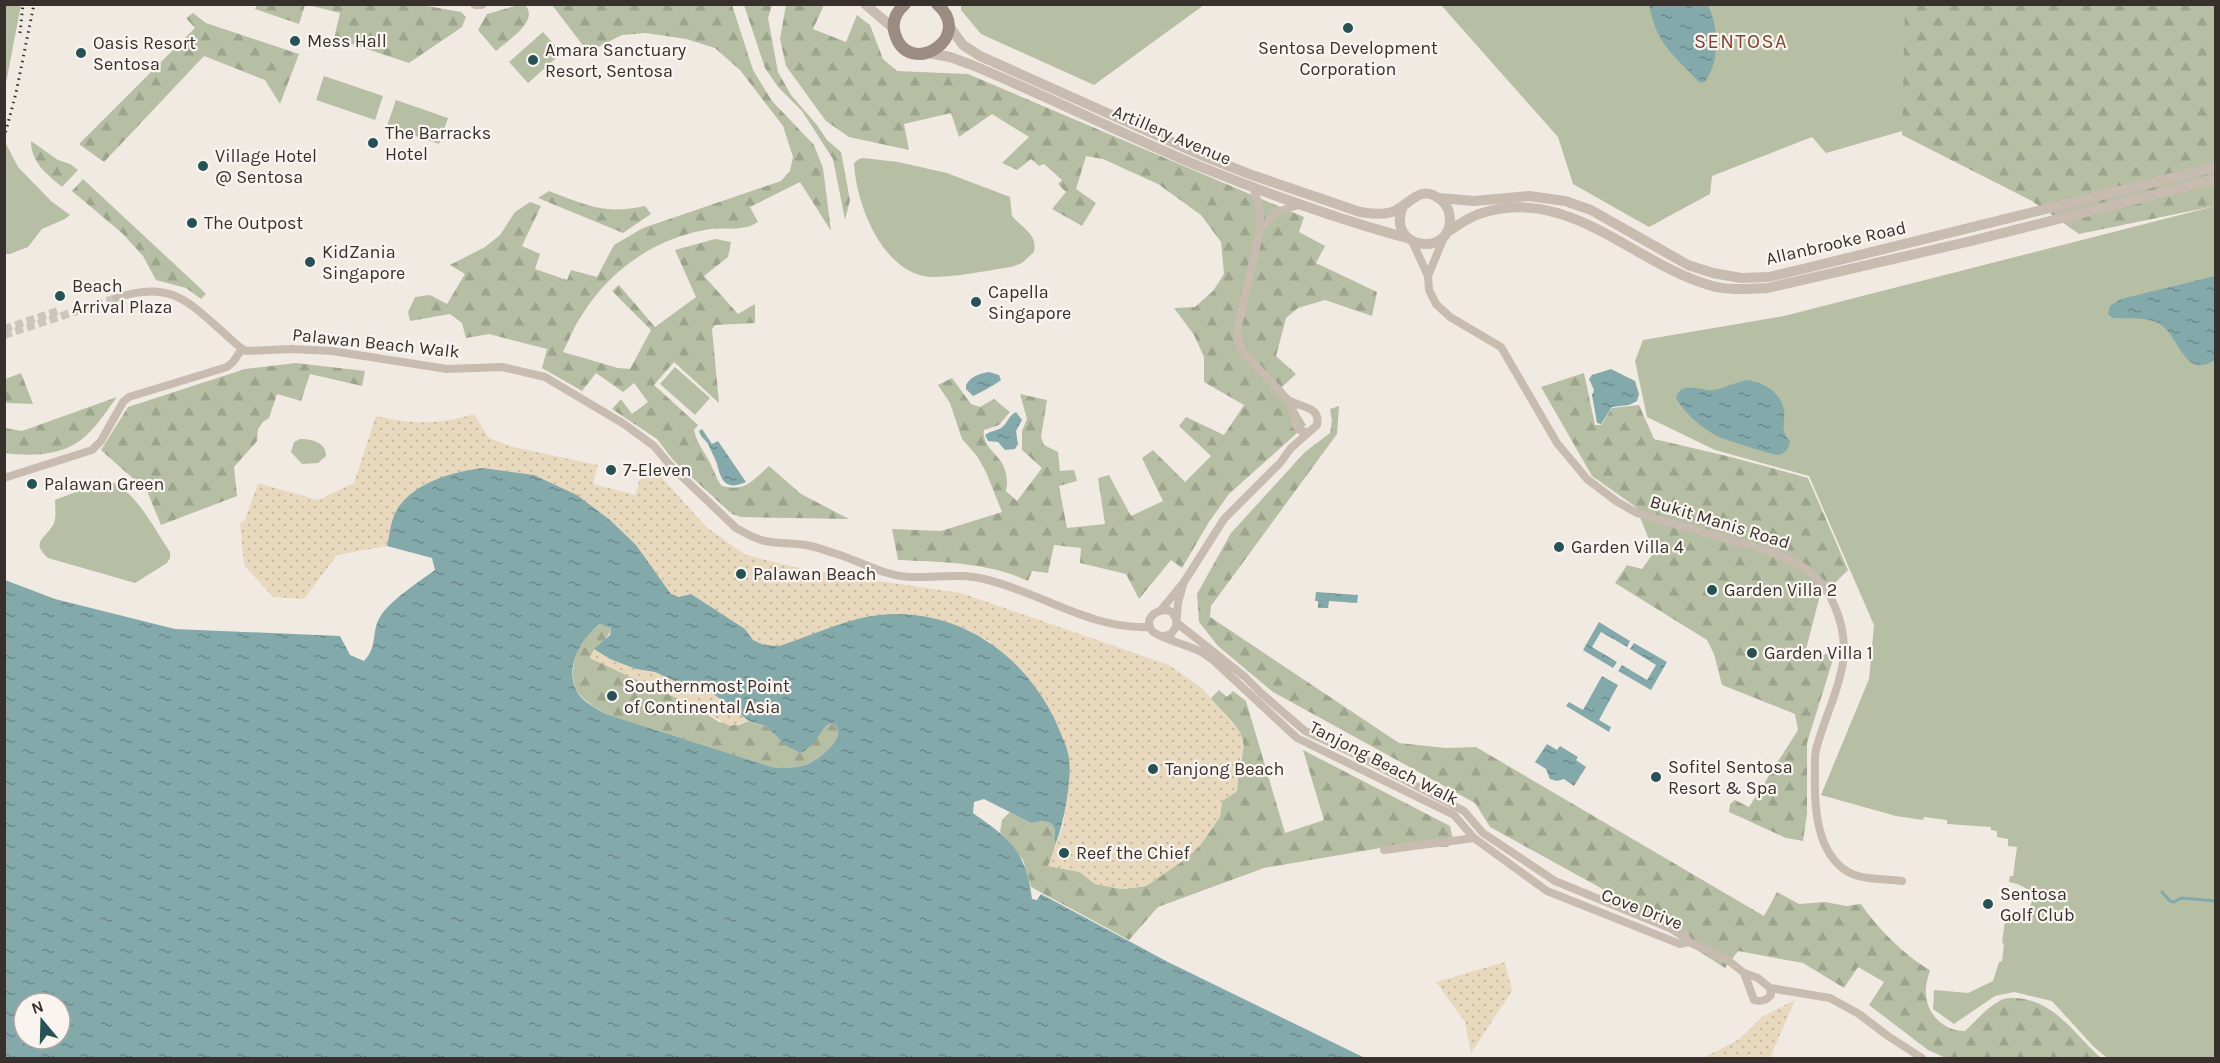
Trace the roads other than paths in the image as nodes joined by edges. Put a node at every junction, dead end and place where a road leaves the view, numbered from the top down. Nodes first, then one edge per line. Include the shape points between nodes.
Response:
1 (475, 4) edge
2 (482, 4) edge
3 (865, 4) edge
4 (905, 4) edge
5 (938, 5) edge
6 (949, 26) junction
7 (894, 29) junction
8 (928, 53) junction
9 (2216, 167) edge
10 (2216, 179) edge
11 (1253, 187) junction
12 (1438, 198) junction
13 (1302, 204) junction
14 (1403, 206) junction
15 (1260, 230) junction
16 (1445, 234) junction
17 (1409, 240) junction
18 (1428, 276) junction
19 (118, 295) tunnel mouth
20 (244, 350) junction
21 (1288, 400) junction
22 (1304, 408) junction
23 (1295, 415) junction
24 (1296, 426) junction
25 (1308, 432) junction
26 (1291, 448) junction
27 (4, 478) edge
28 (1184, 582) junction
29 (1161, 610) junction
30 (1176, 621) junction
31 (1150, 627) junction
32 (1164, 636) junction
33 (1250, 682) junction
34 (1255, 699) junction
35 (1474, 838) junction
36 (1384, 850) dead end
37 (1902, 881) dead end
38 (1586, 894) junction
39 (1603, 901) joint
40 (1583, 904) junction
41 (1689, 942) junction
42 (1744, 973) junction
43 (1770, 988) junction
44 (1922, 1059) edge

1 - 2 street
3 - 7 street
4 - 7 main road via 895,17
5 - 6 main road
6 - 8 main road via 941,46
6 - 14 street, Artillery Avenue via 963,45 980,56 1249,174 1360,212 1384,213
7 - 8 main road via 905,49
8 - 11 street, Artillery Avenue via 972,65
9 - 12 street, Allanbrooke Road via 1770,277 1741,278 1688,265 1591,210 1565,201 1528,196 1474,201
10 - 16 street, Allanbrooke Road via 1778,286 1749,289 1711,286 1684,276 1583,222 1552,210 1529,207 1477,214
11 - 13 street, Artillery Avenue
11 - 15 street via 1260,208
12 - 14 street, Artillery Avenue via 1419,195
12 - 16 street via 1449,210 1450,225
13 - 15 street via 1276,212
13 - 17 street, Artillery Avenue
14 - 17 street via 1399,222
15 - 21 street via 1238,341 1250,361
16 - 17 street, Artillery Avenue via 1425,245
16 - 18 street
17 - 18 street
18 - 37 street, Bukit Manis Road via 1436,304 1450,317 1501,347 1557,443 1587,479 1637,513 1788,558 1813,575 1830,595 1845,641 1844,665 1816,748 1815,815 1835,861 1850,873
19 - 20 street via 165,290 186,301
20 - 27 street via 227,367 129,397 92,450
20 - 31 street, Palawan Beach Walk via 332,351 447,369 502,367 545,377 654,446 736,528 747,534 765,541 819,549 896,575 985,579 1077,614 1133,628
21 - 22 street
21 - 23 street
22 - 23 street
22 - 25 street via 1318,417 1317,425
23 - 24 street
24 - 25 street
24 - 26 street
25 - 26 street
26 - 28 street via 1224,519
28 - 29 street
28 - 30 street
29 - 30 street via 1168,610
29 - 31 street via 1150,618
30 - 32 street via 1174,631
30 - 33 street, Tanjong Beach Walk
31 - 32 street via 1155,634
32 - 34 street, Tanjong Beach Walk via 1200,651
33 - 34 street
33 - 38 street, Tanjong Beach Walk via 1305,731 1464,811 1483,833 1555,881
34 - 35 street, Tanjong Beach Walk via 1297,738 1454,815
35 - 36 street
35 - 40 street, Tanjong Beach Walk via 1546,891
38 - 39 street, Tanjong Beach Walk
38 - 40 street
39 - 41 street, Cove Drive via 1684,934
40 - 41 street, Cove Drive via 1680,944
41 - 42 street, Cove Drive via 1728,960
42 - 43 street, Cove Drive
42 - 43 street via 1754,1000 1769,998
43 - 44 street, Cove Drive via 1830,998

